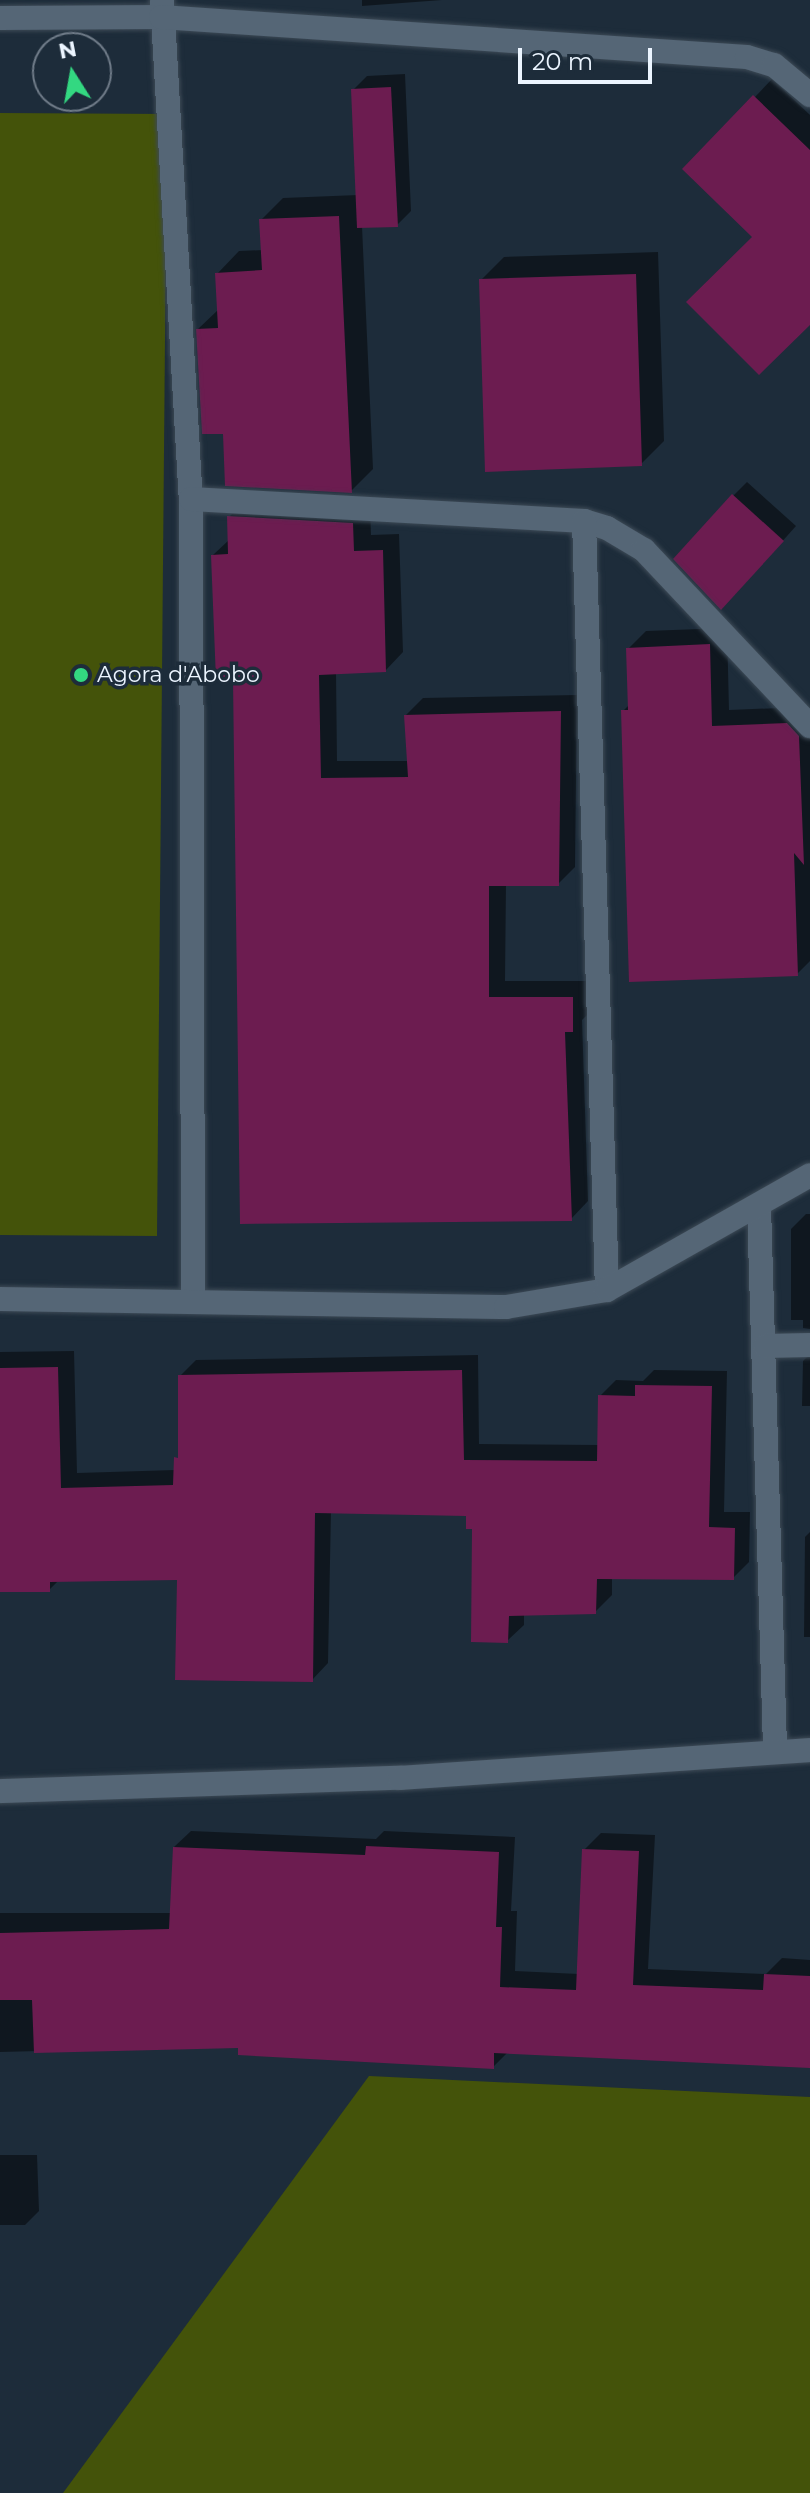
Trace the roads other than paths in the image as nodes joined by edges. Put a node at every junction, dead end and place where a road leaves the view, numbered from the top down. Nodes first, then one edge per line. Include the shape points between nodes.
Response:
1 (161, 9) edge
2 (0, 18) edge
3 (810, 95) edge
4 (191, 499) junction
5 (584, 521) junction
6 (810, 726) edge
7 (810, 1175) edge
8 (759, 1206) junction
9 (607, 1290) junction
10 (0, 1299) edge
11 (193, 1301) junction
12 (810, 1345) edge
13 (765, 1346) junction
14 (775, 1748) junction
15 (810, 1750) edge
16 (0, 1791) edge

1 - 2 street
1 - 3 street via 747,57 774,65
1 - 4 street
4 - 5 street
4 - 11 street
5 - 6 street via 644,550
5 - 9 street
7 - 8 street
8 - 9 street
8 - 13 street
9 - 11 street via 506,1307
10 - 11 street
12 - 13 street
13 - 14 street
14 - 15 street
14 - 16 street via 400,1778

